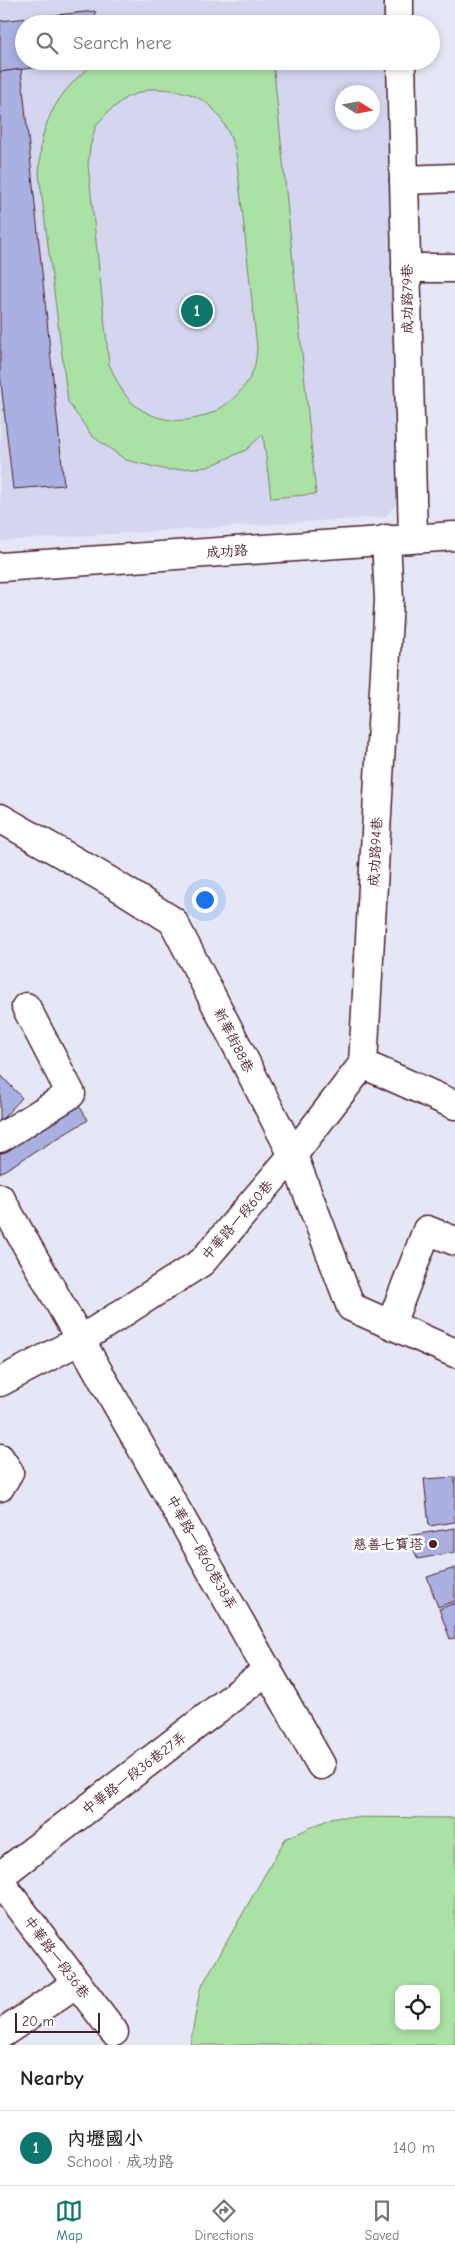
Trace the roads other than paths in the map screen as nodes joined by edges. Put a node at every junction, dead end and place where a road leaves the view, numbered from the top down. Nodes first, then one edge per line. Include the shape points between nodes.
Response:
1 (399, 0) edge
2 (400, 15) edge
3 (401, 70) edge
4 (455, 178) edge
5 (404, 180) junction
6 (406, 268) junction
7 (455, 268) edge
8 (455, 536) edge
9 (400, 538) junction
10 (0, 567) edge
11 (0, 818) edge
12 (26, 1007) dead end
13 (363, 1064) junction
14 (455, 1105) edge
15 (0, 1138) edge
16 (293, 1155) junction
17 (0, 1198) edge
18 (455, 1241) edge
19 (391, 1324) junction
20 (82, 1340) junction
21 (455, 1353) edge
22 (0, 1382) edge
23 (0, 1458) edge
24 (0, 1487) edge
25 (268, 1670) junction
26 (321, 1765) dead end
27 (0, 1876) edge
28 (0, 1882) edge
29 (77, 1983) junction
30 (114, 2032) dead end
31 (0, 2035) edge

1 - 2 street
3 - 5 street, 成功路79巷
4 - 5 street
5 - 6 street, 成功路79巷
6 - 7 street
6 - 9 street, 成功路79巷
8 - 9 street, 成功路
9 - 10 street, 成功路
9 - 13 street, 成功路94巷 via 390,600
11 - 16 street, 新華街88巷 via 173,921
12 - 15 street via 71,1094
13 - 14 street
13 - 16 street, 中華路一段60巷
16 - 19 street, 新華街88巷 via 352,1307
16 - 20 street, 中華路一段60巷 via 202,1262
17 - 20 street, 中華路一段60巷38弄
18 - 19 street via 427,1230
19 - 21 street, 新華街88巷
20 - 22 street, 中華路一段60巷
20 - 25 street, 中華路一段60巷38弄
23 - 24 street via 9,1472
25 - 26 street, 中華路一段60巷38弄
25 - 27 street, 中華路一段36巷27弄
28 - 29 street, 中華路一段36巷
29 - 30 street, 中華路一段36巷
29 - 31 street

